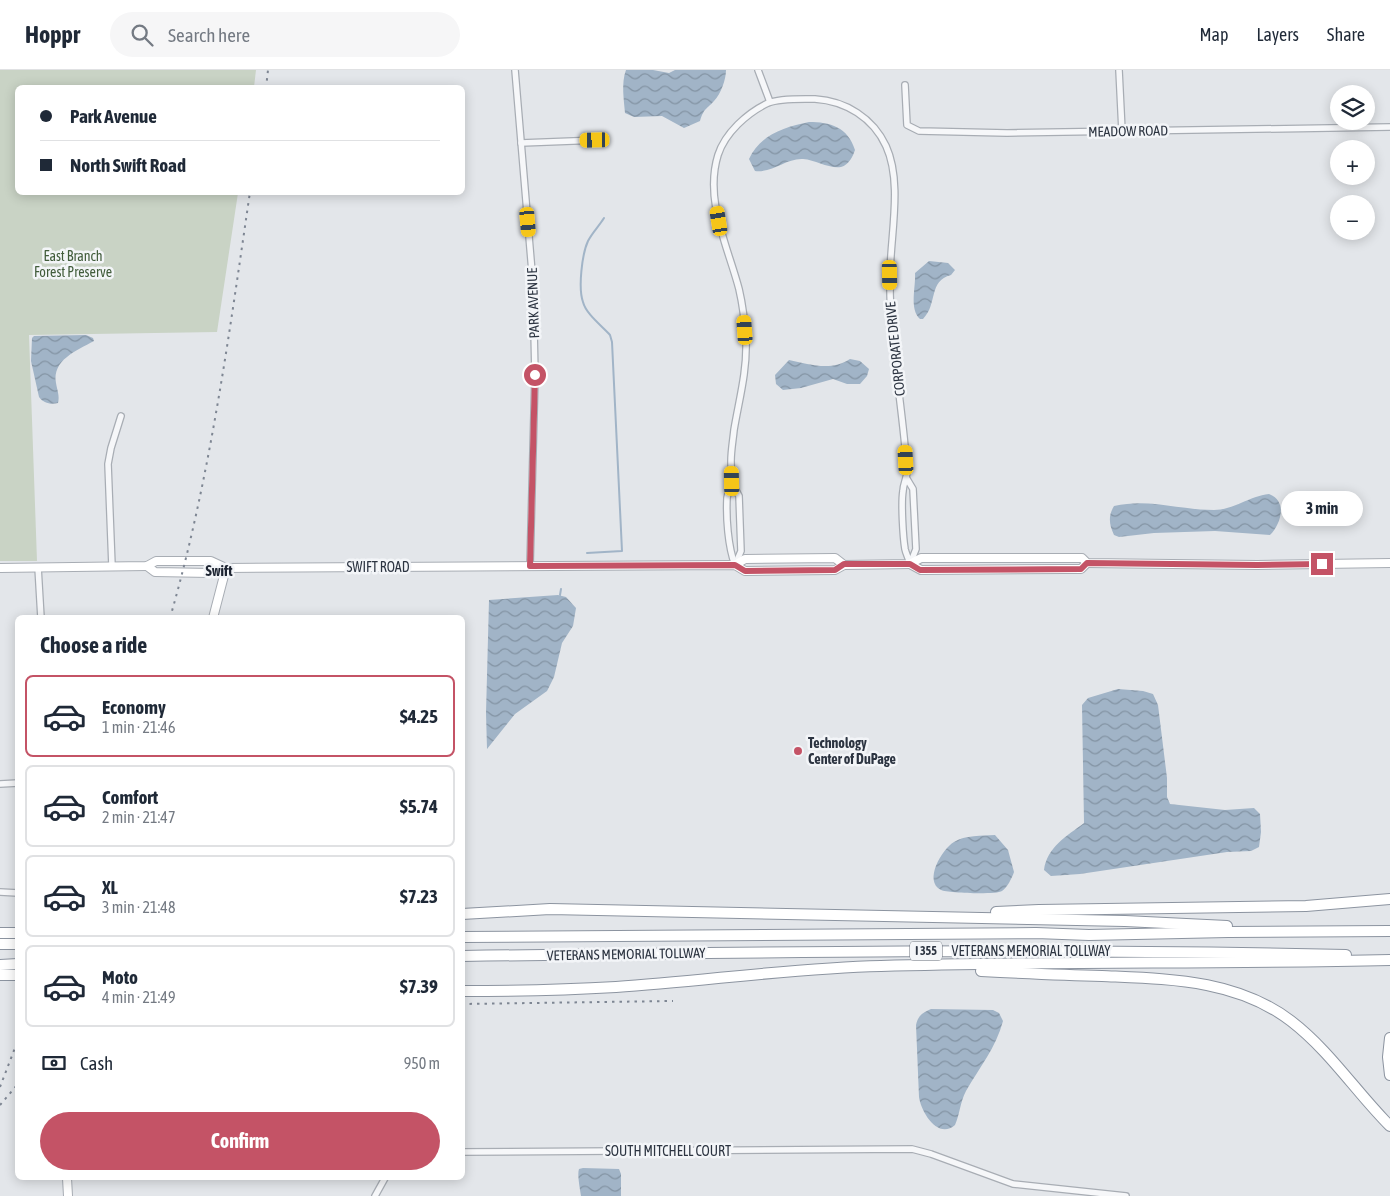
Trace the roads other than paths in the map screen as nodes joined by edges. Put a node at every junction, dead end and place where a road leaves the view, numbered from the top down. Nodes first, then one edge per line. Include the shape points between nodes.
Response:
1 (515, 70) edge
2 (758, 70) edge
3 (1119, 70) edge
4 (905, 86) dead end
5 (770, 102) junction
6 (1390, 127) edge
7 (1122, 131) junction
8 (599, 140) dead end
9 (521, 143) junction
10 (121, 416) dead end
11 (907, 479) junction
12 (732, 481) junction
13 (1087, 563) junction
14 (1390, 563) edge
15 (844, 564) junction
16 (910, 564) junction
17 (735, 565) junction
18 (112, 566) junction
19 (530, 566) junction
20 (38, 567) junction
21 (0, 568) edge
22 (226, 568) junction
23 (41, 615) edge
24 (214, 615) edge
25 (15, 783) edge
26 (0, 784) edge
27 (0, 892) edge
28 (15, 893) edge
29 (1390, 899) edge
30 (465, 914) edge
31 (913, 916) junction
32 (1346, 931) junction
33 (1390, 931) edge
34 (0, 933) edge
35 (15, 933) edge
36 (465, 937) edge
37 (0, 944) edge
38 (15, 944) edge
39 (465, 956) edge
40 (1390, 956) edge
41 (1390, 960) edge
42 (0, 965) edge
43 (882, 966) junction
44 (15, 971) edge
45 (15, 971) edge
46 (0, 975) edge
47 (465, 991) edge
48 (1390, 1038) edge
49 (1390, 1075) edge
50 (1390, 1126) edge
51 (465, 1152) edge
52 (66, 1180) edge
53 (384, 1180) edge
54 (68, 1196) edge
55 (375, 1196) edge
56 (1126, 1196) edge

1 - 9 street, PARK AVENUE
2 - 5 street
3 - 7 street
4 - 7 street, MEADOW ROAD via 907,125 919,131
5 - 11 street, CORPORATE DRIVE via 815,99 845,105 874,128 889,153 894,199 890,315
5 - 12 street via 746,117 727,137 718,154 714,175 719,221 741,297 746,342 744,377 732,449
6 - 7 street, MEADOW ROAD
8 - 9 street
9 - 19 street, PARK AVENUE via 531,252 535,361
10 - 18 street via 108,464
11 - 16 street, CORPORATE DRIVE via 902,489 905,549
11 - 16 street, CORPORATE DRIVE via 913,489 916,549
12 - 17 street via 727,496 730,551
12 - 17 street via 739,496 741,551
13 - 14 street
13 - 16 street via 1082,558 920,558
13 - 16 street via 1081,569 1045,570 920,570
15 - 16 street
15 - 17 street via 834,558 745,559
15 - 17 street via 835,570 745,571
17 - 19 street, SWIFT ROAD
18 - 20 street, SWIFT ROAD
18 - 22 street, SWIFT ROAD via 147,566 156,561 211,561
19 - 22 street, SWIFT ROAD
20 - 21 street, SWIFT ROAD
20 - 23 street
22 - 24 street
25 - 26 street
27 - 28 street
29 - 31 highway via 1306,906 1039,910
30 - 31 highway via 550,909
31 - 32 highway
32 - 33 highway, VETERANS MEMORIAL TOLLWAY / I 355
32 - 36 highway, VETERANS MEMORIAL TOLLWAY / I 355
34 - 35 highway
37 - 38 highway
39 - 40 highway, VETERANS MEMORIAL TOLLWAY / I 355 via 1148,951
41 - 43 highway
42 - 44 highway
43 - 47 highway via 805,969 616,987
43 - 50 highway via 1160,979 1225,988 1290,1020 1324,1050
45 - 46 highway
48 - 49 highway
51 - 56 street, SOUTH MITCHELL COURT via 912,1149 1013,1184
52 - 54 street
53 - 55 street

